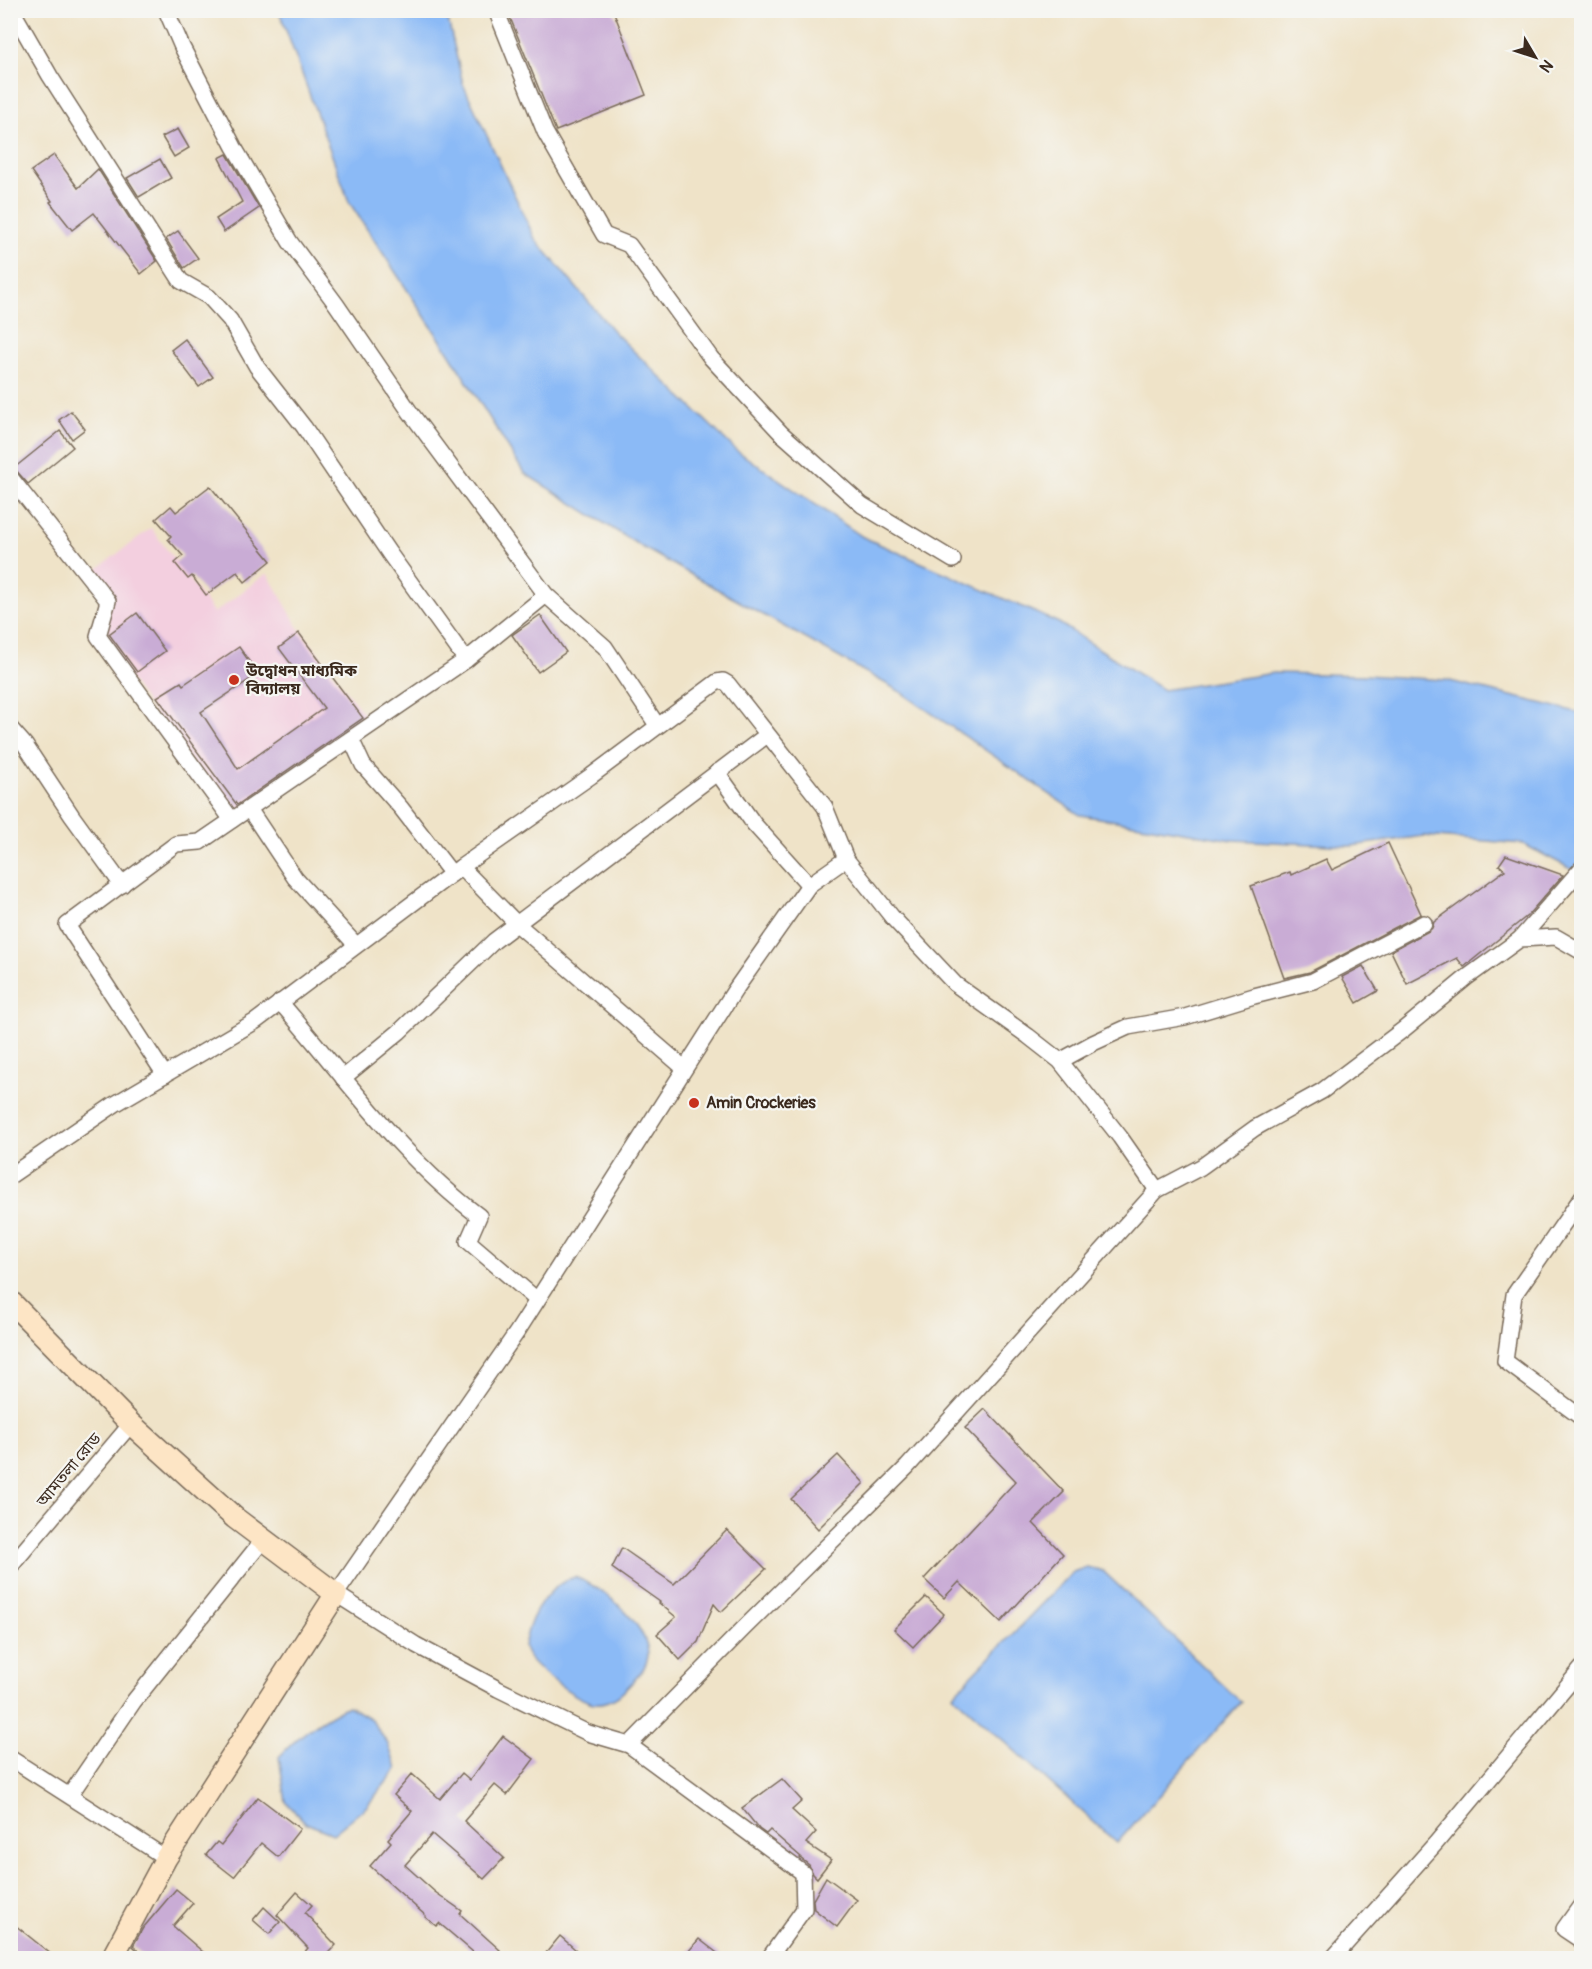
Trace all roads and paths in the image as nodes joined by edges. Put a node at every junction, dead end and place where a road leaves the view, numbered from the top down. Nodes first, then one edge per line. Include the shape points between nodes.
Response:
1 (12, 10) edge
2 (166, 10) edge
3 (496, 10) edge
4 (10, 477) edge
5 (953, 560) dead end
6 (546, 595) junction
7 (466, 660) junction
8 (657, 725) junction
9 (10, 728) edge
10 (767, 735) junction
11 (351, 739) junction
12 (717, 772) junction
13 (249, 808) junction
14 (232, 820) junction
15 (846, 860) junction
16 (1581, 868) edge
17 (456, 870) junction
18 (122, 885) junction
19 (809, 885) junction
20 (1424, 923) dead end
21 (517, 924) junction
22 (1520, 939) junction
23 (356, 945) junction
24 (1581, 952) edge
25 (280, 1002) junction
26 (1060, 1061) junction
27 (684, 1068) junction
28 (165, 1075) junction
29 (343, 1078) junction
30 (10, 1176) edge
31 (1157, 1190) junction
32 (1581, 1197) edge
33 (537, 1300) junction
34 (10, 1301) edge
35 (1581, 1418) edge
36 (131, 1424) junction
37 (263, 1540) junction
38 (10, 1567) edge
39 (336, 1594) junction
40 (1581, 1668) edge
41 (629, 1745) junction
42 (10, 1758) edge
43 (70, 1794) junction
44 (166, 1858) junction
45 (1581, 1904) edge
46 (1581, 1941) edge
47 (112, 1959) edge
48 (768, 1959) edge
49 (1333, 1959) edge

1 - 7 street via 182,281 209,297 230,320 257,367 304,427
2 - 6 street via 234,147 290,242
3 - 5 street via 546,132 604,235 629,245 711,358 781,433 862,505
4 - 14 street via 108,601 98,636
6 - 7 street
6 - 8 street via 605,647
7 - 11 street
8 - 10 street via 723,681
8 - 17 street
9 - 18 street
10 - 12 street
10 - 15 street via 825,807
11 - 13 street
11 - 17 street via 363,765
12 - 19 street via 754,824
12 - 21 street
13 - 14 street
13 - 23 street via 295,878
14 - 18 street via 200,842 176,844
15 - 19 street
15 - 26 street via 955,984
16 - 22 street
17 - 21 street
17 - 23 street
18 - 28 street via 67,925
19 - 27 street
20 - 26 street via 1313,981 1185,1017 1128,1027
21 - 27 street
21 - 29 street via 474,958 406,1025
22 - 24 street via 1556,937
22 - 31 street via 1322,1090 1255,1128 1201,1167
23 - 25 street
25 - 28 street via 256,1021
25 - 29 street
26 - 31 street
27 - 33 street
28 - 30 street
29 - 33 street via 393,1136 479,1216 468,1241
31 - 41 street via 907,1467
32 - 35 street via 1514,1295 1505,1361
33 - 39 street
34 - 36 main road
36 - 37 main road
36 - 38 street, আমতলা রোড
37 - 39 main road
37 - 43 street via 134,1701
39 - 41 street via 416,1645 498,1689 588,1733
39 - 44 main road
40 - 49 street via 1436,1843
41 - 48 street via 803,1873 804,1909
42 - 43 street
43 - 44 street
44 - 47 main road
45 - 46 street via 1564,1929

